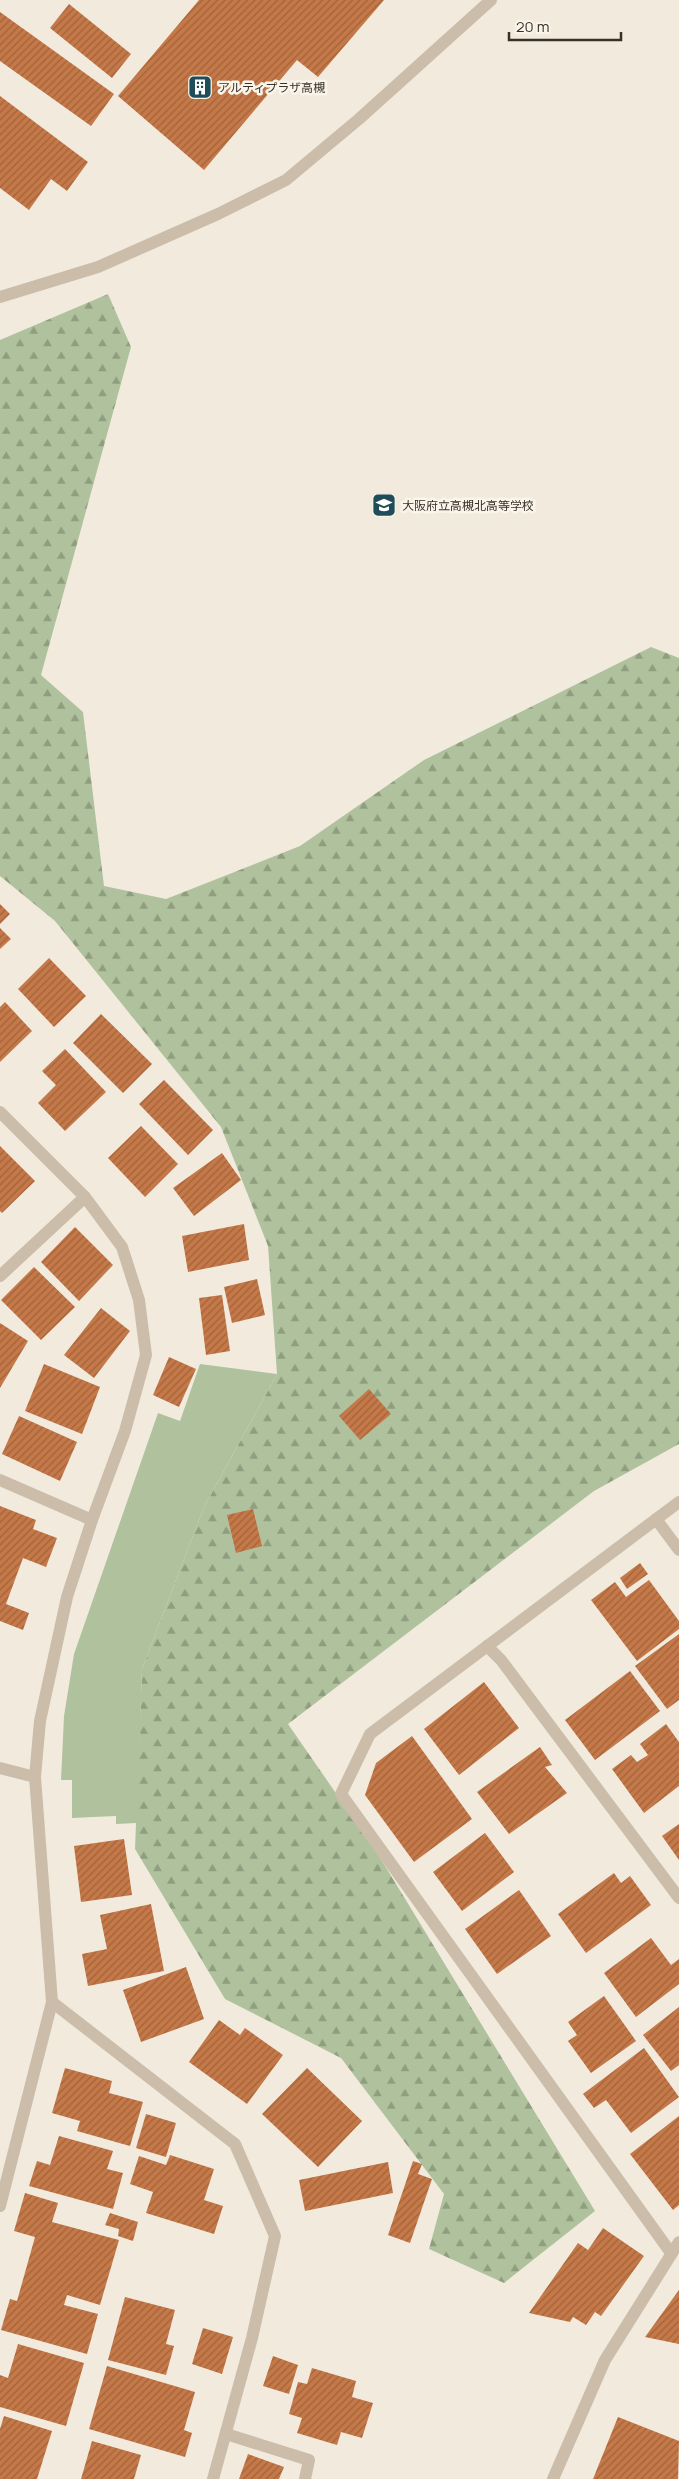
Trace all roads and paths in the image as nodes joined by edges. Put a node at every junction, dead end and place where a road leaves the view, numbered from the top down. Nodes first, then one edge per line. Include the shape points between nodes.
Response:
1 (491, 0) edge
2 (0, 297) edge
3 (0, 1112) edge
4 (85, 1197) junction
5 (0, 1276) edge
6 (0, 1480) edge
7 (679, 1502) edge
8 (656, 1519) junction
9 (92, 1520) junction
10 (679, 1550) edge
11 (487, 1646) junction
12 (0, 1768) edge
13 (35, 1777) junction
14 (679, 1898) edge
15 (52, 2002) junction
16 (0, 2206) edge
17 (679, 2242) edge
18 (671, 2253) junction
19 (226, 2434) junction
20 (214, 2479) edge
21 (305, 2479) edge
22 (553, 2479) edge

1 - 2 street via 286,180 98,267
3 - 4 street
4 - 5 street
4 - 9 street via 122,1247 139,1300 146,1355 125,1431
6 - 9 street
7 - 8 street
8 - 10 street
8 - 11 street
9 - 13 street via 67,1597 40,1721
11 - 14 street via 502,1660
11 - 18 street via 370,1734 341,1794
12 - 13 street
13 - 15 street
15 - 16 street
15 - 19 street via 235,2144 275,2236
17 - 18 street
18 - 22 street via 605,2360
19 - 20 street
19 - 21 street via 310,2460

